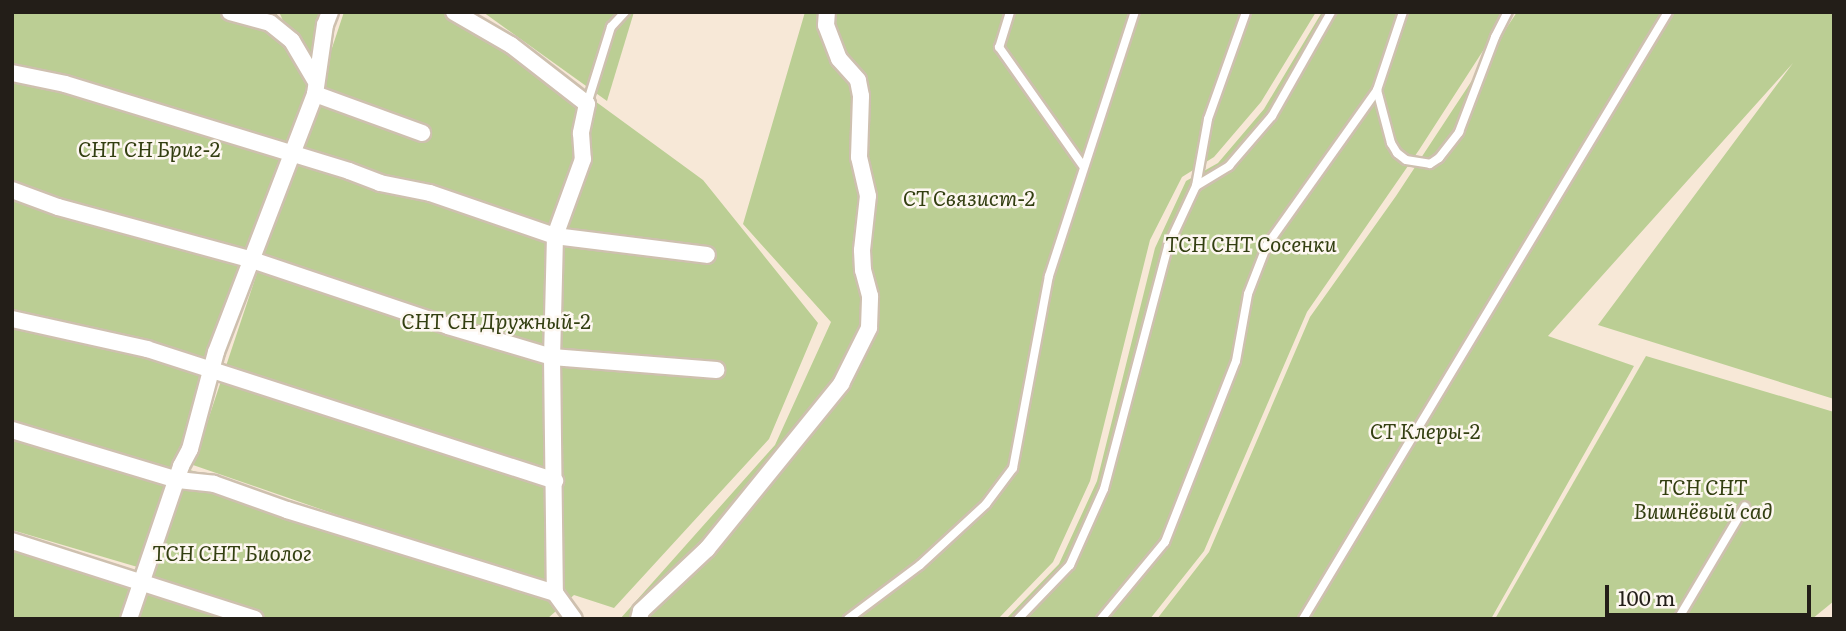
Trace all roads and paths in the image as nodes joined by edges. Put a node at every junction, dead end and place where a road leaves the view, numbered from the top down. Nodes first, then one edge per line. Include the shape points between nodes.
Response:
1 (230, 12) edge
2 (330, 12) edge
3 (454, 12) edge
4 (625, 12) edge
5 (827, 12) edge
6 (1010, 12) edge
7 (1135, 12) edge
8 (1245, 12) edge
9 (1331, 12) edge
10 (1403, 12) edge
11 (1508, 12) edge
12 (1668, 12) edge
13 (250, 15) edge
14 (12, 74) edge
15 (315, 87) junction
16 (1377, 90) junction
17 (587, 104) junction
18 (422, 133) dead end
19 (291, 155) junction
20 (1083, 166) junction
21 (1196, 186) junction
22 (12, 190) edge
23 (555, 236) junction
24 (707, 255) dead end
25 (249, 259) junction
26 (12, 319) edge
27 (552, 357) junction
28 (716, 370) dead end
29 (212, 372) junction
30 (12, 430) edge
31 (178, 480) junction
32 (555, 481) junction
33 (1745, 506) dead end
34 (12, 541) edge
35 (143, 583) junction
36 (555, 593) junction
37 (129, 619) edge
38 (256, 619) edge
39 (574, 619) edge
40 (639, 619) edge
41 (848, 619) edge
42 (1018, 619) edge
43 (1101, 619) edge
44 (1303, 619) edge
45 (1678, 619) edge

1 - 13 street
2 - 15 street
3 - 17 street via 511,45
4 - 17 lane via 611,27
5 - 40 street via 826,26 839,59 858,80 861,96 859,156 868,196 862,250 870,296 869,328 841,384 707,549 640,611
6 - 20 lane via 999,47
7 - 20 lane
8 - 21 lane via 1208,119
9 - 21 lane via 1272,116 1229,166
10 - 16 lane
11 - 16 lane via 1460,132 1430,164 1406,160 1397,153
12 - 44 lane
13 - 15 street via 270,23 292,41
14 - 19 street via 65,84
15 - 18 street
15 - 19 street
16 - 43 lane via 1267,245 1248,294 1236,361 1165,542
17 - 23 street via 581,133 583,159
19 - 23 street via 380,183 430,193
19 - 25 street
20 - 41 lane via 1049,276 1013,468 986,504 920,565
21 - 42 lane via 1168,246 1104,489 1070,565
22 - 25 street
23 - 24 street
23 - 27 street
25 - 27 street
25 - 29 street
26 - 29 street via 147,349
27 - 28 street
27 - 32 street
29 - 31 street
29 - 32 street via 254,381
30 - 31 street
31 - 35 street
31 - 36 street via 214,484
32 - 36 street
33 - 45 lane
34 - 35 street
35 - 37 street
35 - 38 street
36 - 39 street

